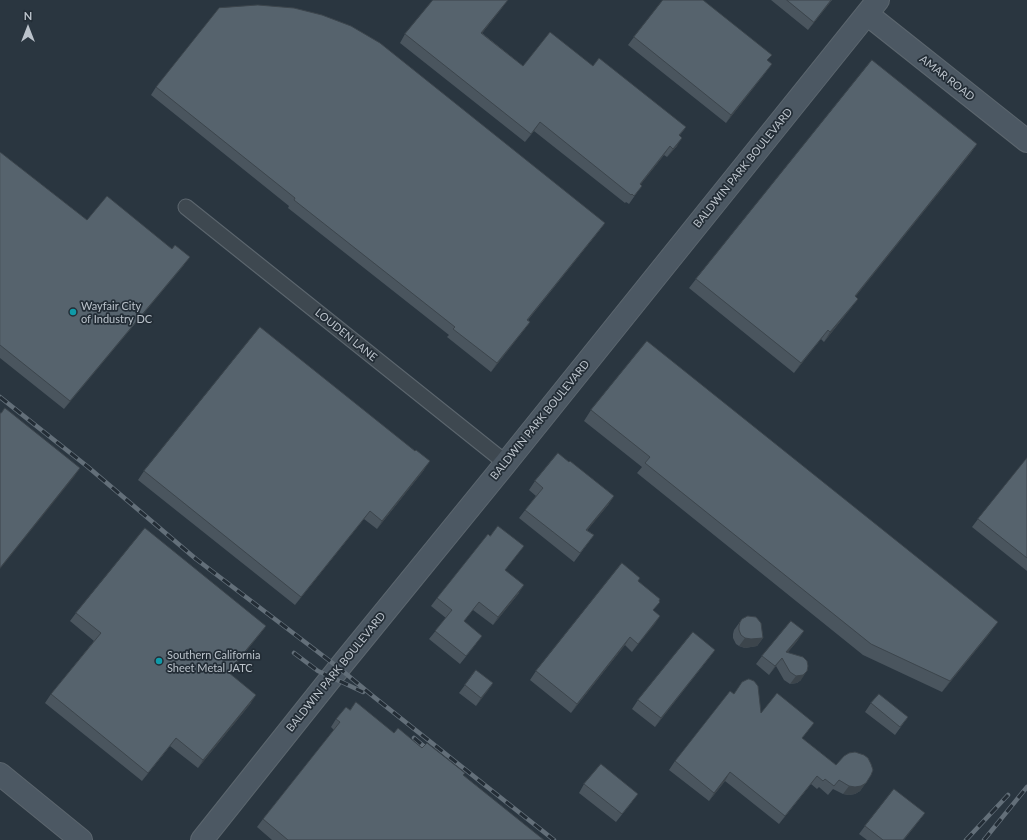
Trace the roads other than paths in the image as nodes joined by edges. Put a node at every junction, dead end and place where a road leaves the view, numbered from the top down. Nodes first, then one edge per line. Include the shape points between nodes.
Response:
1 (872, 7) edge
2 (1027, 141) edge
3 (186, 206) dead end
4 (506, 463) junction
5 (0, 774) edge
6 (81, 840) edge
7 (202, 840) edge

1 - 2 main road, AMAR ROAD
1 - 4 main road, BALDWIN PARK BOULEVARD
3 - 4 street, LOUDEN LANE
4 - 7 main road, BALDWIN PARK BOULEVARD
5 - 6 main road

